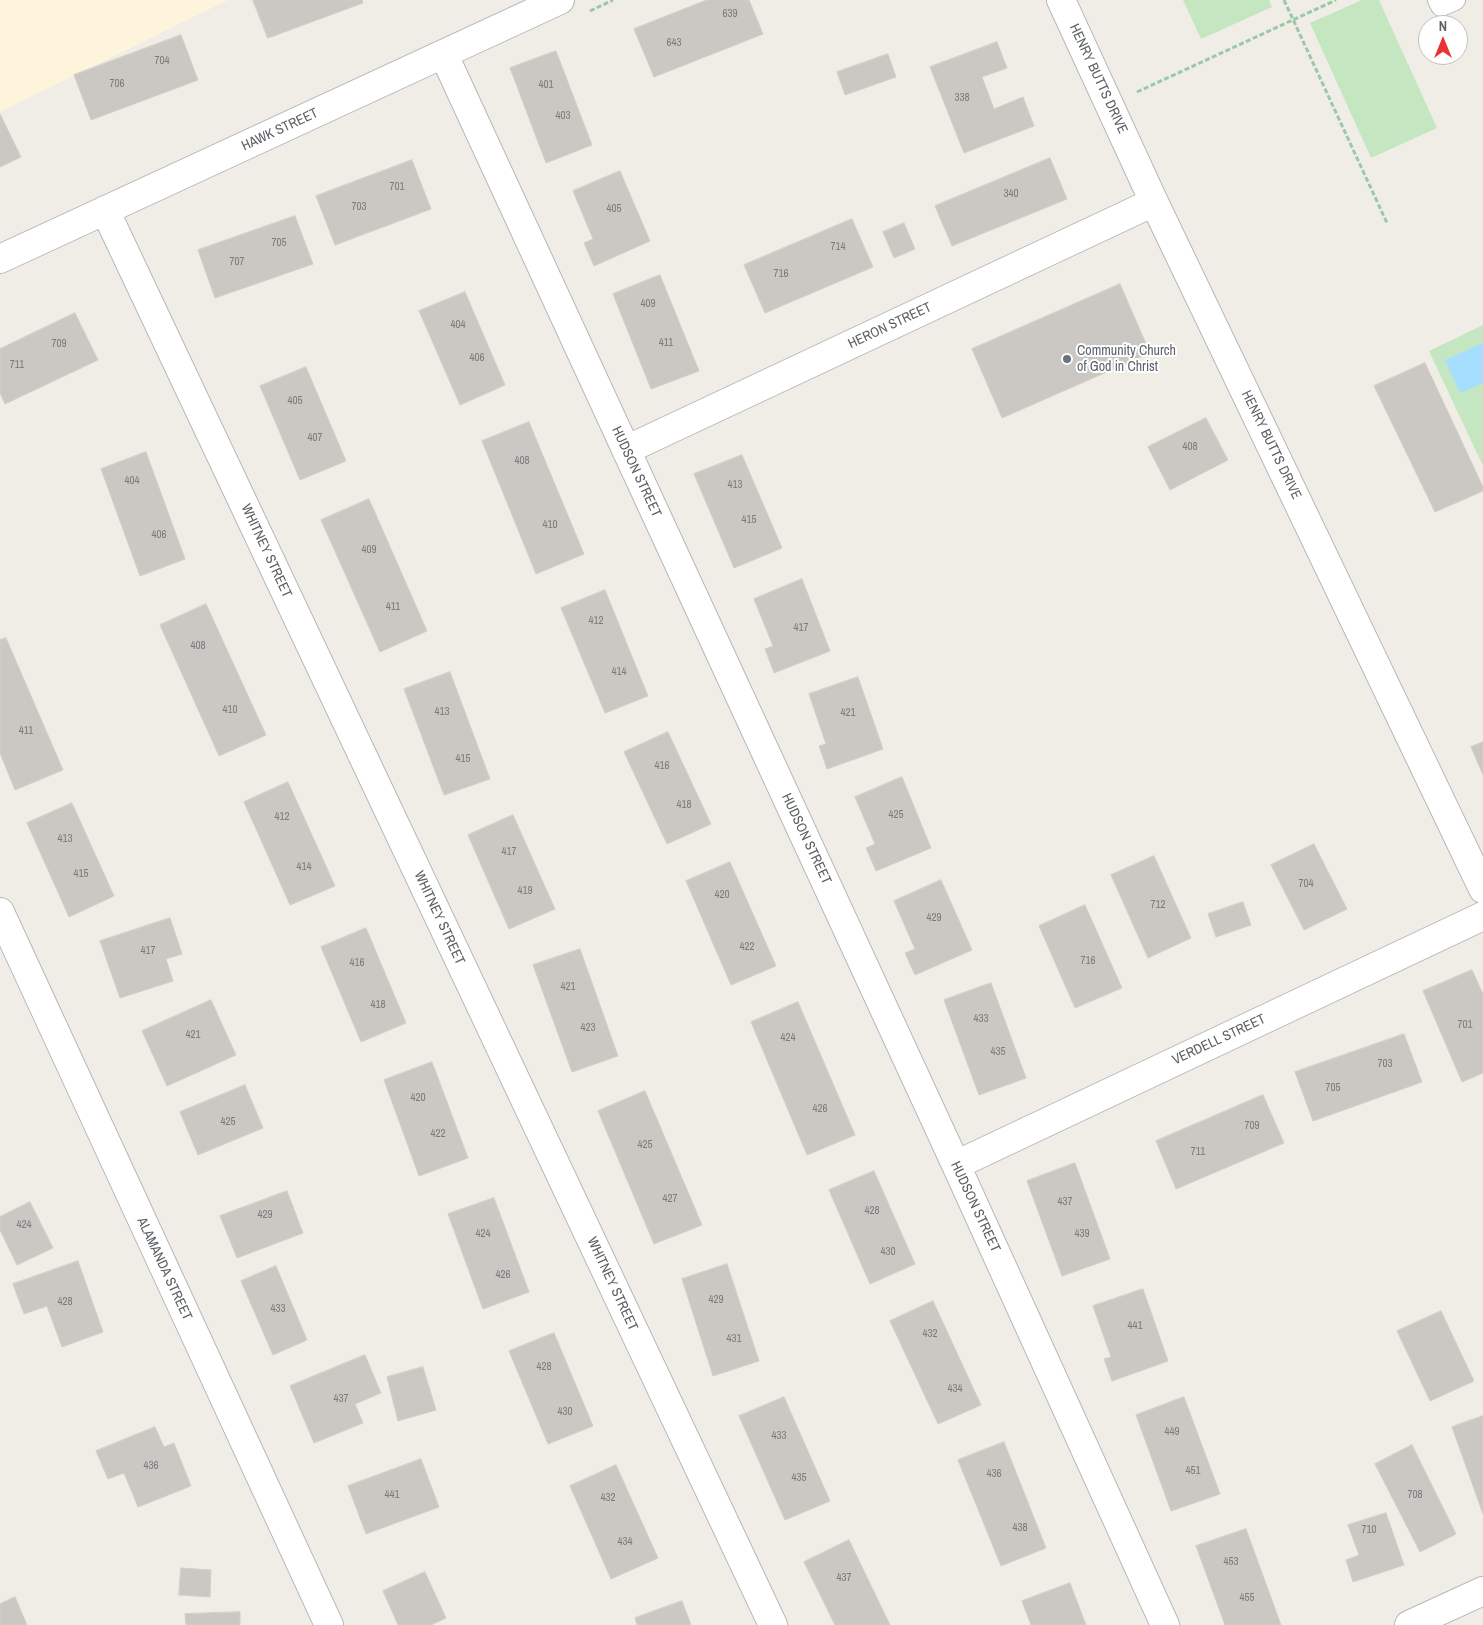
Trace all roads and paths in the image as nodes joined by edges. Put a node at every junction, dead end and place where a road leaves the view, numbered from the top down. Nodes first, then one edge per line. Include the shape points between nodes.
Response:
1 (560, 0) edge
2 (1061, 0) edge
3 (1284, 0) edge
4 (1336, 0) edge
5 (1438, 0) edge
6 (1456, 0) edge
7 (1293, 20) junction
8 (444, 55) junction
9 (1137, 93) dead end
10 (1154, 202) junction
11 (105, 210) junction
12 (1387, 222) dead end
13 (0, 259) edge
14 (626, 450) junction
15 (1483, 888) edge
16 (0, 912) edge
17 (1483, 916) edge
18 (956, 1165) junction
19 (1483, 1591) edge
20 (329, 1625) edge
21 (773, 1625) edge
22 (1166, 1625) edge
23 (1410, 1625) edge

1 - 8 street, HAWK STREET
2 - 10 street, HENRY BUTTS DRIVE
3 - 7 path
4 - 7 path
5 - 6 lane via 1441,6
7 - 9 path
7 - 12 path
8 - 11 street, HAWK STREET
8 - 14 street, HUDSON STREET
10 - 14 street, HERON STREET
10 - 15 street, HENRY BUTTS DRIVE
11 - 13 street, HAWK STREET
11 - 21 street, WHITNEY STREET
14 - 18 street, HUDSON STREET
16 - 20 street, ALAMANDA STREET
17 - 18 street, VERDELL STREET
18 - 22 street, HUDSON STREET
19 - 23 street

